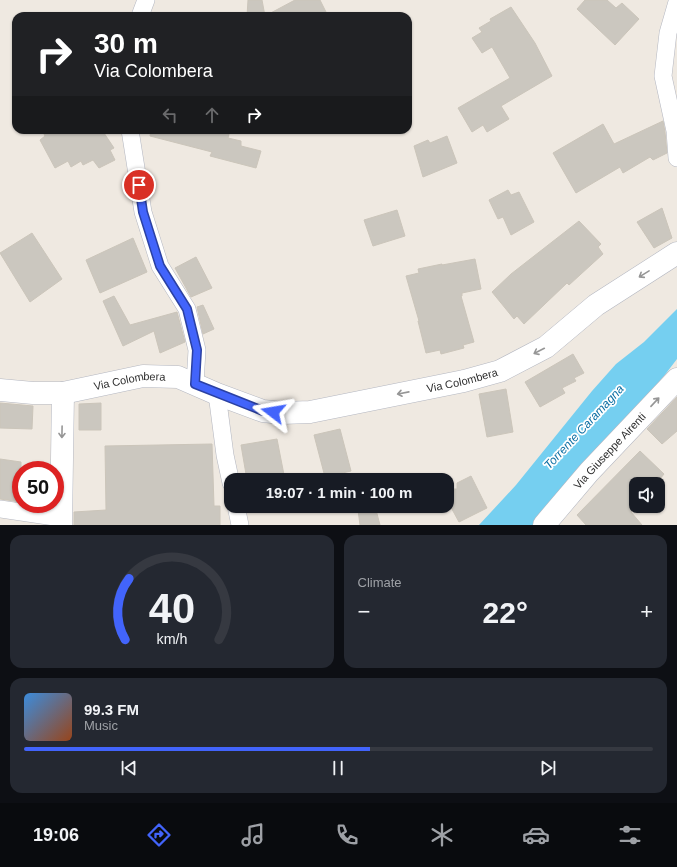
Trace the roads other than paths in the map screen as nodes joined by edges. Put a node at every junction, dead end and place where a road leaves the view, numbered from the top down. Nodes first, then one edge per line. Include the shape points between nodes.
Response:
1 (146, 0) edge
2 (677, 2) edge
3 (142, 12) edge
4 (131, 134) edge
5 (677, 158) edge
6 (677, 253) edge
7 (677, 379) edge
8 (195, 384) junction
9 (0, 390) edge
10 (63, 393) junction
11 (217, 394) junction
12 (228, 473) edge
13 (0, 509) edge
14 (237, 513) edge
15 (61, 522) edge
16 (240, 525) edge
17 (544, 525) edge

1 - 3 street
2 - 5 street via 668,32 663,76 675,131
4 - 8 street via 143,212 160,266 187,309 197,350
6 -> 11 main road, Via Colombera via 596,305 546,347 500,371 464,381 310,412 263,411
17 -> 7 main road, Via Giuseppe Airenti via 589,472
8 - 10 main road, Via Colombera via 178,377 143,376
8 - 11 main road, Via Colombera
9 - 10 main road, Via Colombera
10 -> 15 main road
11 - 12 street
13 - 15 street
14 - 16 street

